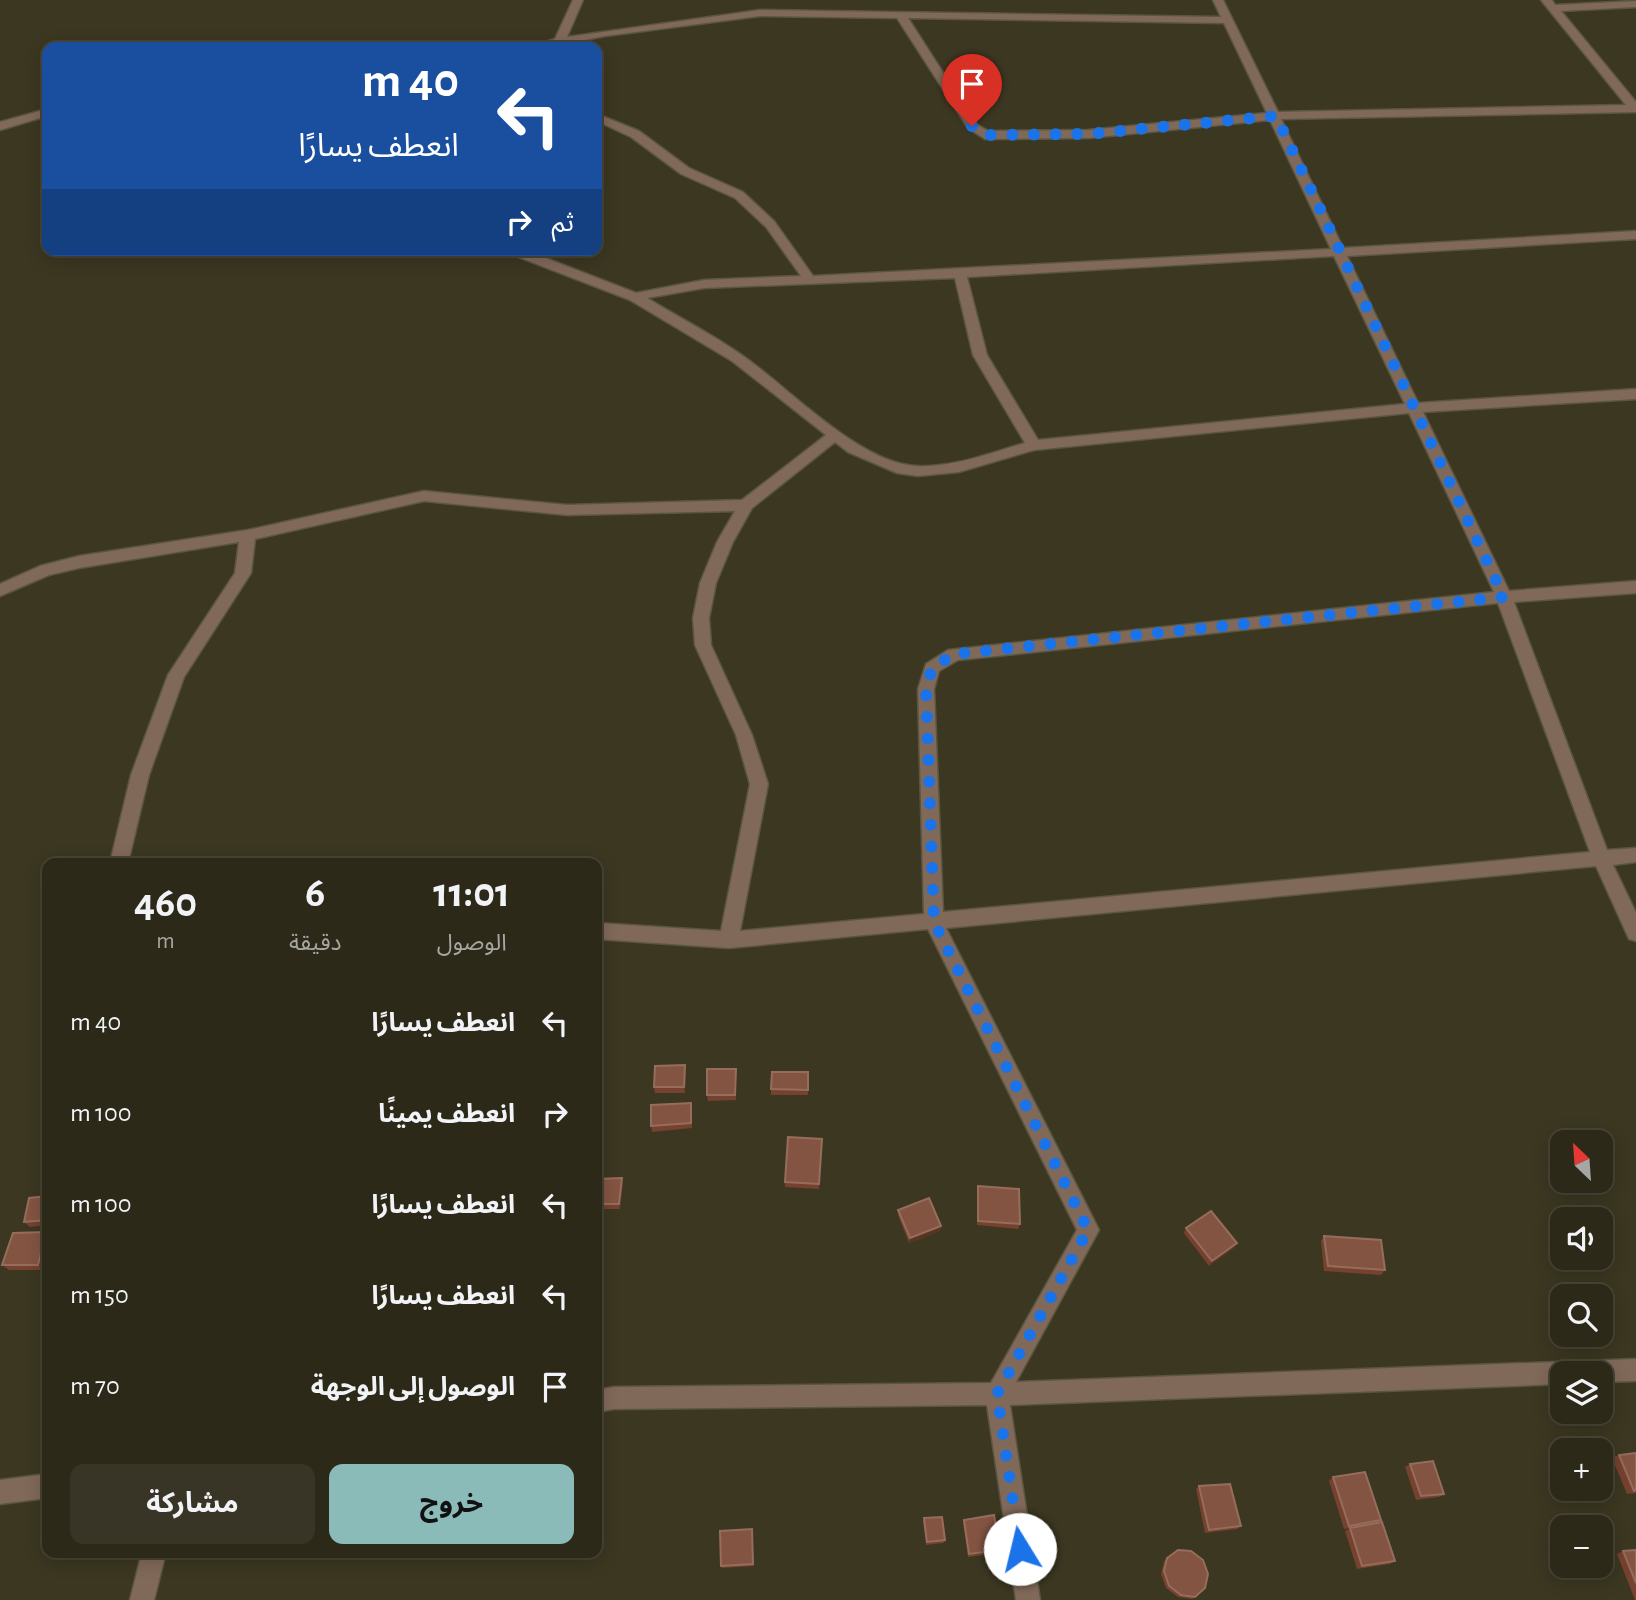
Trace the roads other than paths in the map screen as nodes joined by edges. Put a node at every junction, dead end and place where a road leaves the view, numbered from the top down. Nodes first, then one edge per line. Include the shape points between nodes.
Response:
1 (578, 0) edge
2 (1218, 0) edge
3 (1548, 4) edge
4 (1636, 4) edge
5 (902, 17) junction
6 (1228, 20) junction
7 (560, 41) junction
8 (556, 42) edge
9 (1636, 108) edge
10 (42, 113) edge
11 (1276, 116) junction
12 (602, 119) edge
13 (0, 126) edge
14 (1636, 235) edge
15 (1339, 251) junction
16 (528, 256) edge
17 (960, 274) junction
18 (809, 279) junction
19 (635, 298) junction
20 (1636, 394) edge
21 (1414, 408) junction
22 (834, 436) junction
23 (1034, 445) junction
24 (746, 505) junction
25 (248, 535) junction
26 (1636, 587) edge
27 (0, 590) edge
28 (1504, 597) junction
29 (1636, 855) edge
30 (120, 858) edge
31 (1601, 858) junction
32 (934, 922) junction
33 (602, 931) edge
34 (1636, 933) edge
35 (729, 940) junction
36 (1636, 1370) edge
37 (997, 1394) junction
38 (602, 1400) edge
39 (42, 1487) edge
40 (0, 1492) edge
41 (152, 1558) edge
42 (142, 1600) edge
43 (1028, 1600) edge

1 - 7 street
2 - 6 street
3 - 4 street
3 - 9 street
5 - 6 street
5 - 7 street via 760,13
5 - 11 street via 972,126 985,135 1088,134
6 - 11 street
7 - 8 street
9 - 11 street
10 - 13 street
11 - 15 street
12 - 18 street via 635,134 685,172 739,195 770,224
14 - 15 street
15 - 17 street
15 - 21 street
16 - 19 street
17 - 18 street
17 - 23 street via 980,355
18 - 19 street via 685,286
19 - 22 street via 737,358
20 - 21 street
21 - 23 street
21 - 28 street
22 - 23 street via 879,460 918,471 959,467
22 - 24 street
24 - 25 street via 545,509 424,496
24 - 35 street via 712,573 701,618 703,645 744,735 759,784
25 - 27 street via 79,562 45,570
25 - 30 street via 243,573 176,675 140,775
26 - 28 street
28 - 31 street
28 - 32 street via 954,654 932,668 926,689
29 - 31 street
31 - 32 street
31 - 34 street
32 - 35 street
32 - 37 street via 1088,1230
33 - 35 street
36 - 37 street
37 - 38 street
37 - 43 street
39 - 40 street
41 - 42 street

